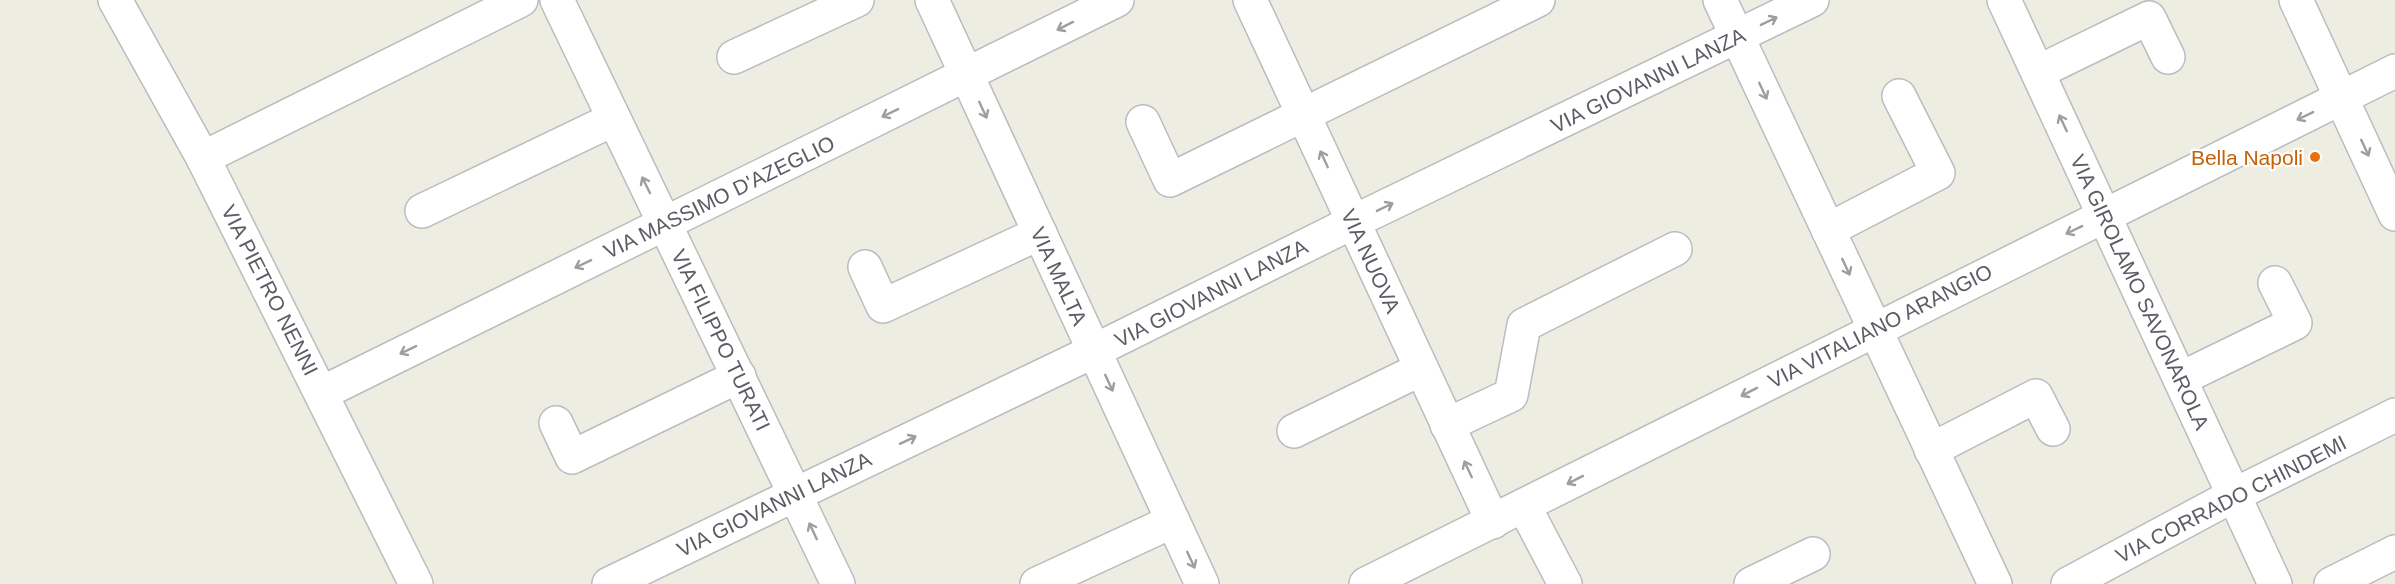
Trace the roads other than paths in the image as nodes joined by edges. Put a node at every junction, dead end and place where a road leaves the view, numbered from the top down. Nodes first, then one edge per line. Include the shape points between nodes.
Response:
1 (115, 0) edge
2 (521, 0) edge
3 (557, 0) edge
4 (857, 0) edge
5 (932, 0) edge
6 (1117, 0) edge
7 (1250, 0) edge
8 (1538, 0) edge
9 (1720, 0) edge
10 (1812, 0) edge
11 (2004, 0) edge
12 (2296, 0) edge
13 (1737, 37) junction
14 (735, 57) dead end
15 (2168, 57) dead end
16 (2395, 71) edge
17 (2038, 72) junction
18 (967, 76) junction
19 (1899, 96) dead end
20 (2341, 98) junction
21 (1304, 117) junction
22 (614, 119) junction
23 (1143, 122) dead end
24 (203, 158) junction
25 (422, 211) dead end
26 (2106, 214) junction
27 (2395, 214) edge
28 (1353, 222) junction
29 (665, 223) junction
30 (1828, 230) junction
31 (1040, 233) junction
32 (1675, 249) dead end
33 (865, 267) dead end
34 (2275, 283) dead end
35 (1875, 328) junction
36 (1094, 351) junction
37 (1421, 369) junction
38 (739, 376) junction
39 (2180, 379) junction
40 (322, 393) junction
41 (2395, 415) edge
42 (556, 423) dead end
43 (1447, 425) junction
44 (2053, 429) dead end
45 (1294, 431) dead end
46 (1931, 450) junction
47 (795, 493) junction
48 (2234, 495) junction
49 (1524, 506) junction
50 (1173, 521) junction
51 (1492, 522) junction
52 (2395, 552) edge
53 (1813, 554) dead end
54 (416, 584) edge
55 (609, 584) edge
56 (838, 584) edge
57 (1037, 584) edge
58 (1202, 584) edge
59 (1366, 584) edge
60 (1565, 584) edge
61 (1751, 584) edge
62 (1995, 584) edge
63 (2068, 584) edge
64 (2275, 584) edge
65 (2331, 584) edge

1 - 24 street, VIA PIETRO NENNI
2 - 24 street
3 - 22 street, VIA FILIPPO TURATI
4 - 14 street
5 - 18 street, VIA MALTA
6 -> 18 street, VIA MASSIMO D'AZEGLIO
7 - 21 street, VIA NUOVA
8 - 21 street
9 - 13 street
13 -> 10 street, VIA GIOVANNI LANZA
11 - 17 street, VIA GIROLAMO SAVONAROLA
12 - 20 street
28 -> 13 street, VIA GIOVANNI LANZA
13 -> 30 street
15 - 17 street via 2149,18
16 - 20 street, VIA VITALIANO ARANGIO
26 -> 17 street, VIA GIROLAMO SAVONAROLA
18 -> 29 street, VIA MASSIMO D'AZEGLIO
18 -> 31 street, VIA MALTA
19 - 30 street via 1938,173
20 -> 26 street, VIA VITALIANO ARANGIO
20 -> 27 street
21 - 23 street via 1170,180
28 -> 21 street, VIA NUOVA
22 - 25 street
29 -> 22 street, VIA FILIPPO TURATI
24 - 40 street, VIA PIETRO NENNI
26 -> 35 street, VIA VITALIANO ARANGIO
26 - 39 street, VIA GIROLAMO SAVONAROLA
28 - 36 street, VIA GIOVANNI LANZA
28 - 37 street, VIA NUOVA
29 - 38 street, VIA FILIPPO TURATI
29 -> 40 street, VIA MASSIMO D'AZEGLIO
30 -> 35 street
31 - 33 street via 884,306
31 - 36 street, VIA MALTA
32 - 43 street via 1524,325 1511,395
34 - 39 street via 2295,323
35 - 46 street
35 -> 49 street, VIA VITALIANO ARANGIO
47 -> 36 street, VIA GIOVANNI LANZA
36 -> 50 street, VIA MALTA
37 - 43 street, VIA NUOVA
37 - 45 street
38 - 42 street via 572,456
38 - 47 street, VIA FILIPPO TURATI
39 - 48 street, VIA GIROLAMO SAVONAROLA
40 - 54 street, VIA PIETRO NENNI
41 - 48 street, VIA CORRADO CHINDEMI
51 -> 43 street, VIA NUOVA
44 - 46 street via 2036,396
46 - 62 street
47 - 55 street, VIA GIOVANNI LANZA
56 -> 47 street, VIA FILIPPO TURATI
48 - 63 street, VIA CORRADO CHINDEMI
48 - 64 street, VIA GIROLAMO SAVONAROLA
49 - 51 street, VIA VITALIANO ARANGIO
49 - 60 street
50 - 57 street
50 -> 58 street, VIA MALTA
51 - 59 street, VIA VITALIANO ARANGIO
52 - 65 street
53 - 61 street

